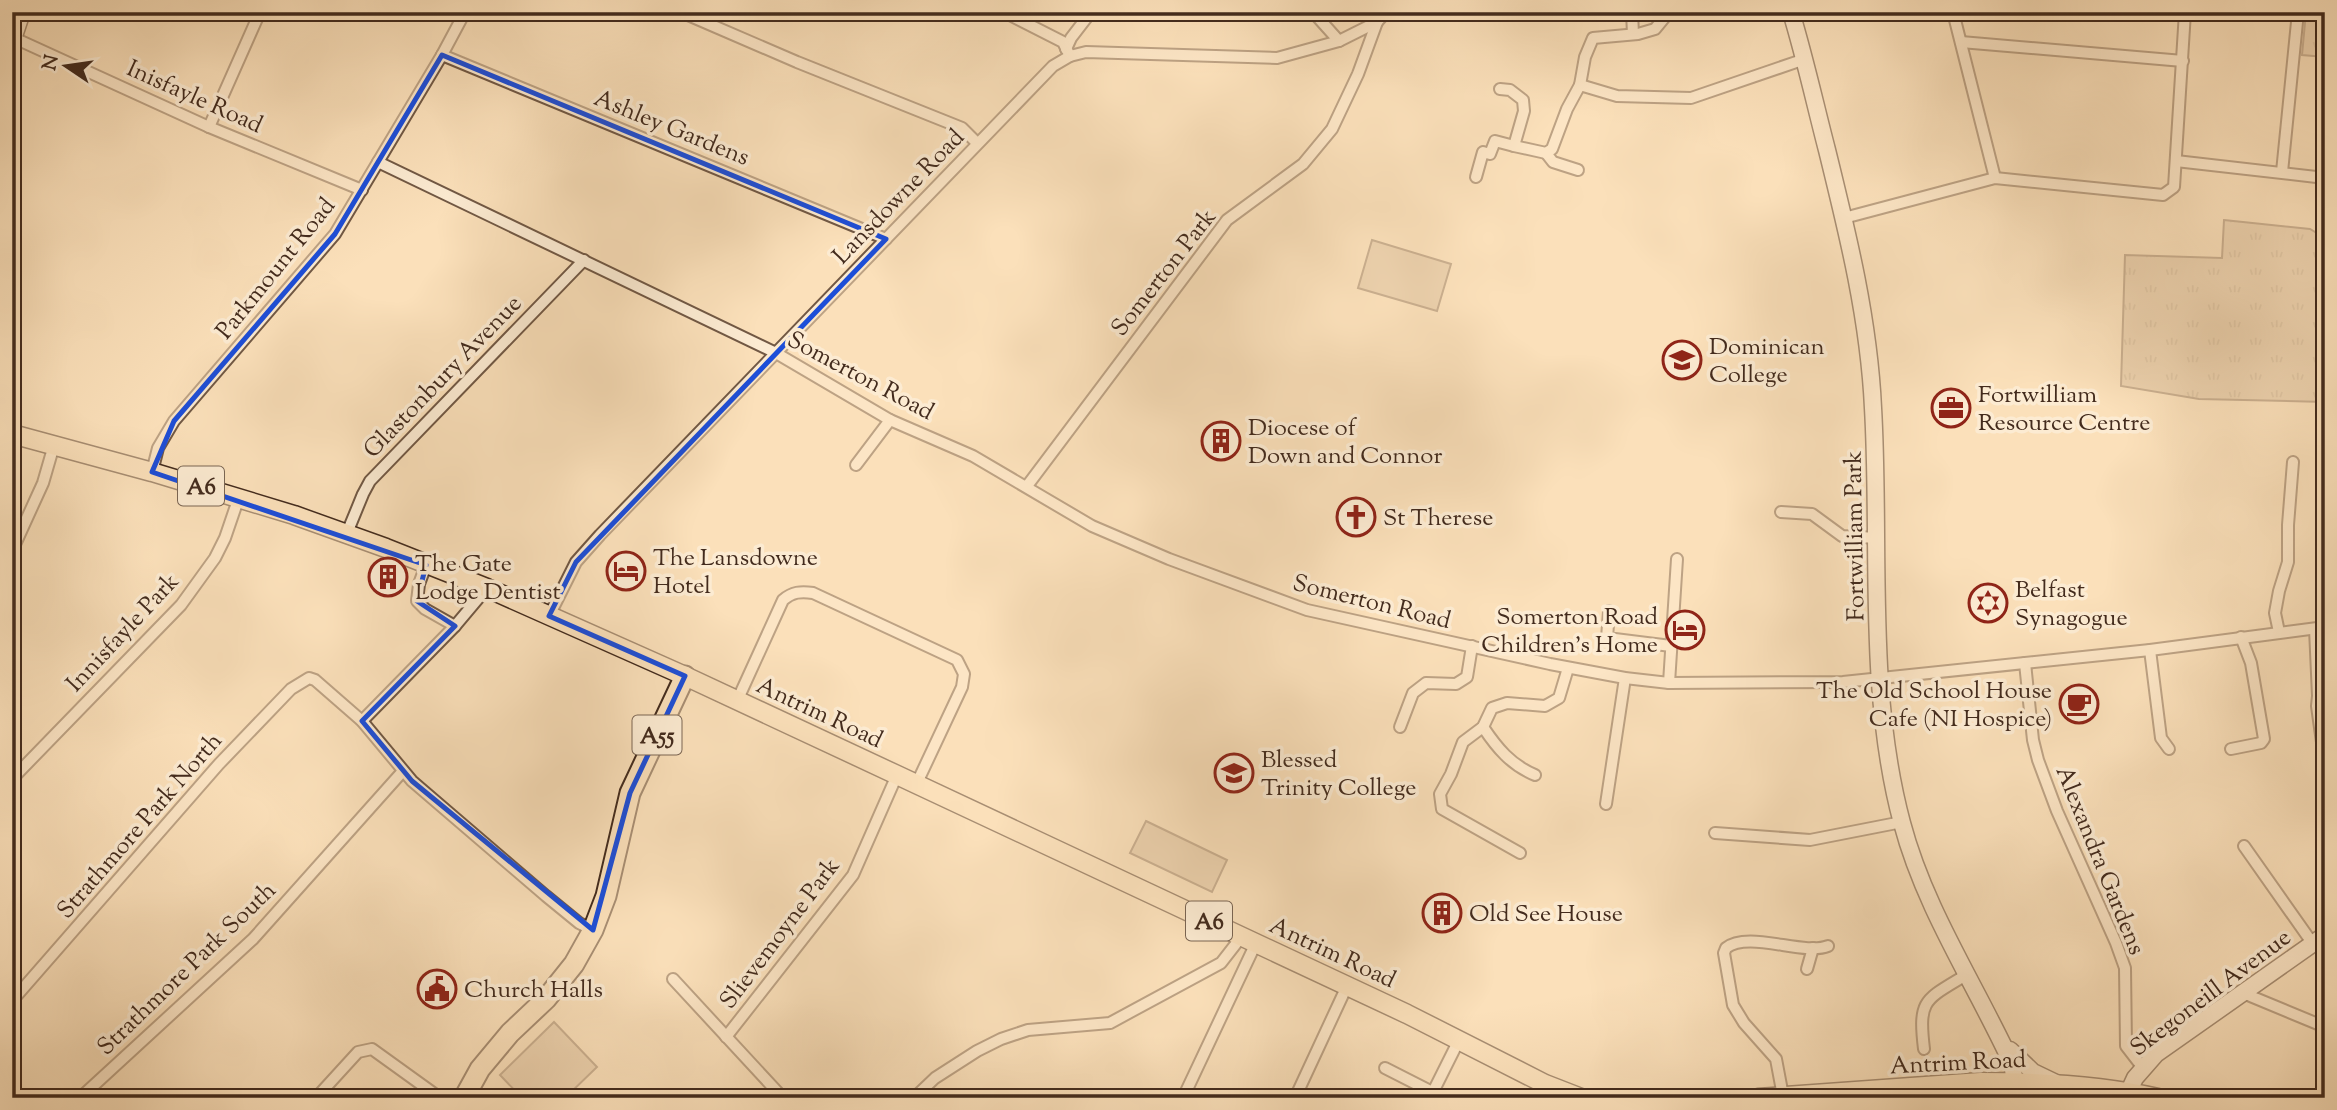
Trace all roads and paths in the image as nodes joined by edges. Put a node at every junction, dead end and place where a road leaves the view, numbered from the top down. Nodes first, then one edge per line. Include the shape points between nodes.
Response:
1 (22, 12) edge
2 (260, 12) edge
3 (465, 12) edge
4 (681, 12) edge
5 (1004, 12) edge
6 (1091, 12) edge
7 (1312, 12) edge
8 (1386, 12) edge
9 (1632, 12) edge
10 (1669, 12) edge
11 (1791, 12) edge
12 (1954, 12) edge
13 (2185, 12) edge
14 (2298, 12) edge
15 (1377, 22) junction
16 (1633, 34) junction
17 (13, 39) edge
18 (1339, 41) junction
19 (1961, 42) junction
20 (1068, 52) junction
21 (442, 55) junction
22 (1805, 59) junction
23 (2183, 61) junction
24 (1580, 85) junction
25 (1500, 89) dead end
26 (209, 127) junction
27 (977, 143) junction
28 (1514, 146) junction
29 (1546, 153) junction
30 (2176, 161) junction
31 (378, 162) junction
32 (1578, 170) dead end
33 (2282, 172) junction
34 (1476, 177) dead end
35 (1995, 178) junction
36 (2325, 178) edge
37 (362, 190) junction
38 (1844, 218) junction
39 (886, 239) junction
40 (584, 260) junction
41 (776, 354) junction
42 (890, 419) junction
43 (12, 434) edge
44 (54, 445) junction
45 (2293, 461) dead end
46 (856, 465) dead end
47 (152, 472) junction
48 (1027, 486) junction
49 (239, 497) junction
50 (1781, 512) dead end
51 (347, 533) junction
52 (1877, 538) junction
53 (12, 551) edge
54 (1677, 559) dead end
55 (426, 565) junction
56 (487, 588) junction
57 (1609, 611) dead end
58 (549, 616) junction
59 (455, 626) junction
60 (2320, 628) edge
61 (2279, 632) junction
62 (2241, 637) junction
63 (1472, 646) junction
64 (1671, 646) junction
65 (2150, 650) junction
66 (2025, 663) junction
67 (1568, 668) junction
68 (685, 676) junction
69 (1625, 678) junction
70 (1880, 678) junction
71 (1669, 683) junction
72 (2321, 695) edge
73 (737, 701) junction
74 (362, 721) junction
75 (1400, 727) dead end
76 (1483, 727) junction
77 (2169, 749) dead end
78 (2231, 749) dead end
79 (2325, 764) edge
80 (403, 771) junction
81 (897, 775) junction
82 (1535, 775) dead end
83 (12, 779) edge
84 (916, 785) junction
85 (1606, 804) dead end
86 (1902, 822) junction
87 (1715, 833) dead end
88 (2244, 846) dead end
89 (1520, 853) dead end
90 (593, 930) junction
91 (1249, 940) junction
92 (2319, 940) edge
93 (1828, 946) dead end
94 (1813, 948) junction
95 (1807, 969) dead end
96 (1966, 975) junction
97 (673, 979) dead end
98 (1348, 986) junction
99 (2243, 993) junction
100 (12, 1001) edge
101 (2325, 1027) edge
102 (726, 1037) junction
103 (1459, 1040) junction
104 (2003, 1043) junction
105 (1924, 1049) dead end
106 (1385, 1068) dead end
107 (2143, 1068) junction
108 (2014, 1082) junction
109 (2057, 1084) junction
110 (2129, 1091) junction
111 (1932, 1092) edge
112 (1432, 1095) edge
113 (1841, 1095) edge
114 (1783, 1096) edge
115 (80, 1098) edge
116 (316, 1098) edge
117 (440, 1098) edge
118 (464, 1098) edge
119 (783, 1098) edge
120 (915, 1098) edge
121 (1183, 1098) edge
122 (1294, 1098) edge
123 (1444, 1098) edge
124 (1581, 1098) edge
125 (1758, 1098) edge
126 (2158, 1098) edge

1 - 17 street
2 - 26 street
3 - 21 street, Parkmount Road
4 - 27 street via 962,128
5 - 20 street via 1063,42
6 - 20 street via 1071,38
7 - 18 street
8 - 15 street, Lansdowne Road
9 - 16 street
10 - 16 street via 1656,29
11 - 22 street, Fortwilliam Park
12 - 19 street
13 - 23 street
14 - 33 street
15 - 18 street, Lansdowne Road
15 - 48 street, Somerton Park via 1332,129 1303,164 1227,220
16 - 24 street via 1593,38
17 - 26 street, Inisfayle Road
18 - 20 street, Lansdowne Road via 1277,58
19 - 23 street
19 - 35 street
20 - 27 street, Lansdowne Road
21 - 31 street, Parkmount Road
21 - 39 street, Ashley Gardens
22 - 24 street via 1691,98 1617,96
22 - 38 street, Fortwilliam Park
23 - 30 street
24 - 29 street via 1552,149
25 - 28 street via 1523,100
26 - 37 street, Inisfayle Road
27 - 39 street, Lansdowne Road
28 - 29 street
28 - 34 street via 1495,141 1490,154 1483,152
29 - 32 street via 1553,162
30 - 33 street
30 - 35 street via 2174,187 2163,195
31 - 37 street, Parkmount Road
31 - 40 street, Somerton Road
33 - 36 street
35 - 38 street
37 - 47 street, Parkmount Road via 335,234 166,433
38 - 52 street, Fortwilliam Park via 1867,341
39 - 41 street, Lansdowne Road
40 - 41 street, Somerton Road
40 - 51 street, Glastonbury Avenue via 370,481
41 - 42 street, Somerton Road
41 - 58 street, Lansdowne Road via 576,562
42 - 46 street
42 - 48 street, Somerton Road
43 - 44 main road, Antrim Road / A6
44 - 47 main road, Antrim Road / A6
44 - 53 street via 43,483
45 - 61 street via 2288,562 2275,613
47 - 49 main road, Antrim Road / A6
48 - 63 street, Somerton Road via 1092,526 1307,610
49 - 51 main road, Antrim Road / A6
49 - 83 street, Innisfayle Park via 215,558 181,604
50 - 52 street via 1812,514 1842,536
51 - 55 main road, Antrim Road / A6
52 - 70 street, Fortwilliam Park
54 - 64 street
55 - 56 main road, Antrim Road / A6
55 - 59 street via 417,601
56 - 58 main road, Antrim Road / A6
56 - 59 street
57 - 64 street via 1607,638
58 - 68 main road, Antrim Road / A6
59 - 74 street
60 - 61 street, Somerton Road
60 - 72 street
61 - 62 street, Somerton Road
62 - 65 street, Somerton Road
62 - 78 street via 2251,663 2264,739
63 - 67 street, Somerton Road
63 - 75 street via 1467,677 1457,684 1426,683 1413,693
64 - 71 street
65 - 66 street, Somerton Road
65 - 77 street via 2161,738
66 - 70 street, Somerton Road
66 - 107 street, Alexandra Gardens via 2038,760 2116,943 2124,968 2126,1046
67 - 69 street, Somerton Road
67 - 76 street via 1559,698 1545,706 1507,703 1492,708
68 - 73 main road, Antrim Road / A6
68 - 90 highway, A55 via 630,793 606,896
69 - 71 street, Somerton Road
69 - 85 street
70 - 71 street, Somerton Road
70 - 86 street, Fortwilliam Park
72 - 79 street via 2317,706
73 - 81 main road, Antrim Road / A6
73 - 84 street via 783,600 798,592 813,593 957,660 964,674 962,687
74 - 80 street
74 - 100 street, Strathmore Park North via 315,680 301,681 219,764
76 - 82 street via 1497,748
76 - 89 street via 1463,742 1440,794 1442,810
80 - 90 street via 546,896
80 - 115 street, Strathmore Park South via 253,939
81 - 84 main road, Antrim Road / A6
81 - 102 street, Slievemoyne Park via 853,875
84 - 91 main road, Antrim Road / A6
86 - 87 street via 1810,841
86 - 96 street, Fortwilliam Park via 1922,881
88 - 92 street
90 - 118 highway, A55 via 574,964 480,1069
91 - 98 main road, Antrim Road / A6
91 - 120 street via 1221,963 1110,1023 1028,1030 977,1051
91 - 121 street
92 - 99 street, Skegoneill Avenue
93 - 94 street
94 - 95 street
94 - 114 street via 1735,943 1724,953 1732,1005 1776,1059
96 - 104 street, Fortwilliam Park
96 - 105 street via 1926,1003 1921,1015
97 - 102 street, Slievemoyne Park
98 - 103 main road, Antrim Road / A6
98 - 122 street
99 - 101 street
99 - 107 street, Skegoneill Avenue
102 - 119 street, Slievemoyne Park
103 - 112 street
103 - 124 main road, Antrim Road / A6
104 - 108 street, Fortwilliam Park
104 - 109 street, Fortwilliam Park via 2033,1072
106 - 112 street
107 - 110 street, Skegoneill Avenue
108 - 109 main road, Antrim Road
108 - 111 main road, Antrim Road
109 - 110 main road, Antrim Road
110 - 126 main road, Antrim Road
111 - 113 main road, Antrim Road
112 - 123 street
113 - 114 main road, Antrim Road
114 - 125 main road, Antrim Road
116 - 117 street via 365,1048

